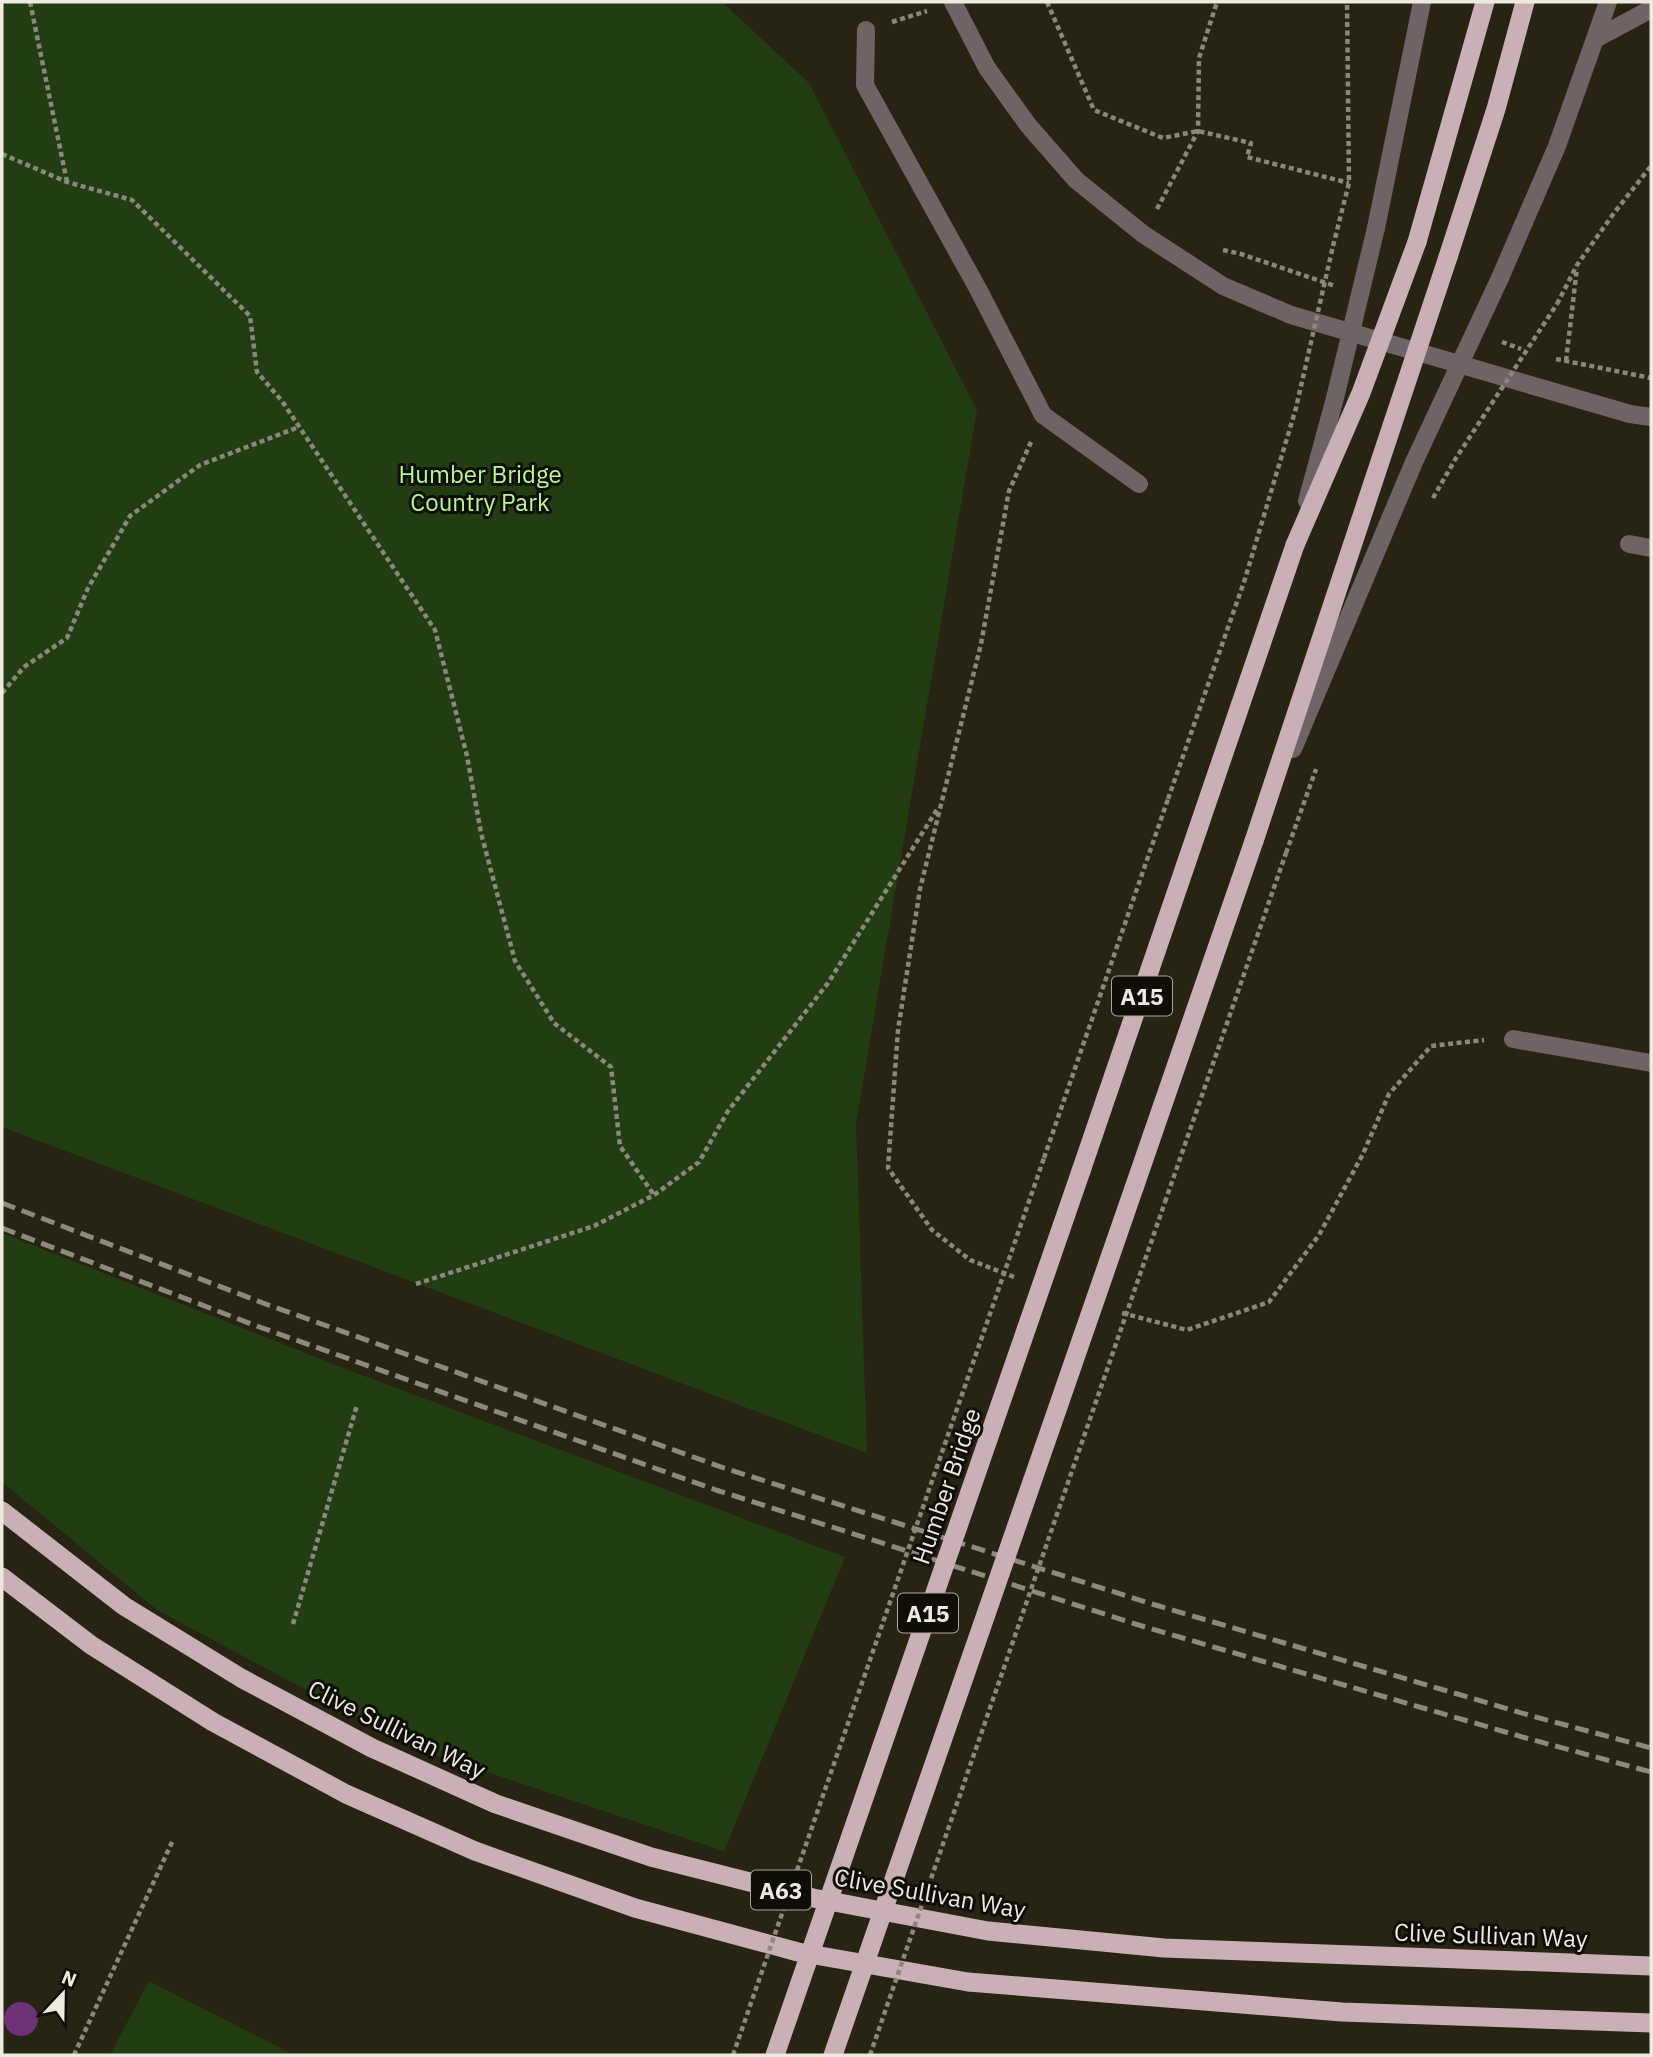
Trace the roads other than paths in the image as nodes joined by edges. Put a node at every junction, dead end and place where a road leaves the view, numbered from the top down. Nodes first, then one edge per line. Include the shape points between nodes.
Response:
1 (953, 2) edge
2 (1422, 2) edge
3 (1485, 2) edge
4 (1525, 2) edge
5 (1608, 2) edge
6 (1651, 9) edge
7 (866, 30) road end
8 (1597, 38) junction
9 (1651, 417) edge
10 (1139, 484) dead end
11 (1629, 544) dead end
12 (1295, 545) junction
13 (1651, 548) edge
14 (1254, 841) junction
15 (1513, 1039) dead end
16 (1651, 1063) edge
17 (2, 1511) edge
18 (2, 1577) edge
19 (1651, 1966) edge
20 (1651, 2023) edge
21 (775, 2055) edge
22 (833, 2055) edge

1 - 9 street via 987,68 1076,180 1143,234 1223,286 1291,314
2 - 12 street, A15, bridge via 1376,228
3 - 12 highway, bridge via 1417,242 1361,393
4 - 14 highway, bridge via 1496,109
5 - 8 street, A15
6 - 8 street
7 - 10 street via 865,85 1043,415
8 - 14 street, A15, bridge via 1557,146 1414,462
11 - 13 street
12 - 21 highway, Humber Bridge / A15, bridge
14 - 22 highway, A15, bridge
15 - 16 street
17 - 19 highway, Clive Sullivan Way / A63 via 124,1606 253,1685 372,1748 496,1804 651,1857 813,1898 988,1931 1164,1948
18 - 20 highway, A63 via 91,1644 213,1722 346,1794 475,1851 660,1915 798,1952 968,1982 1342,2012

